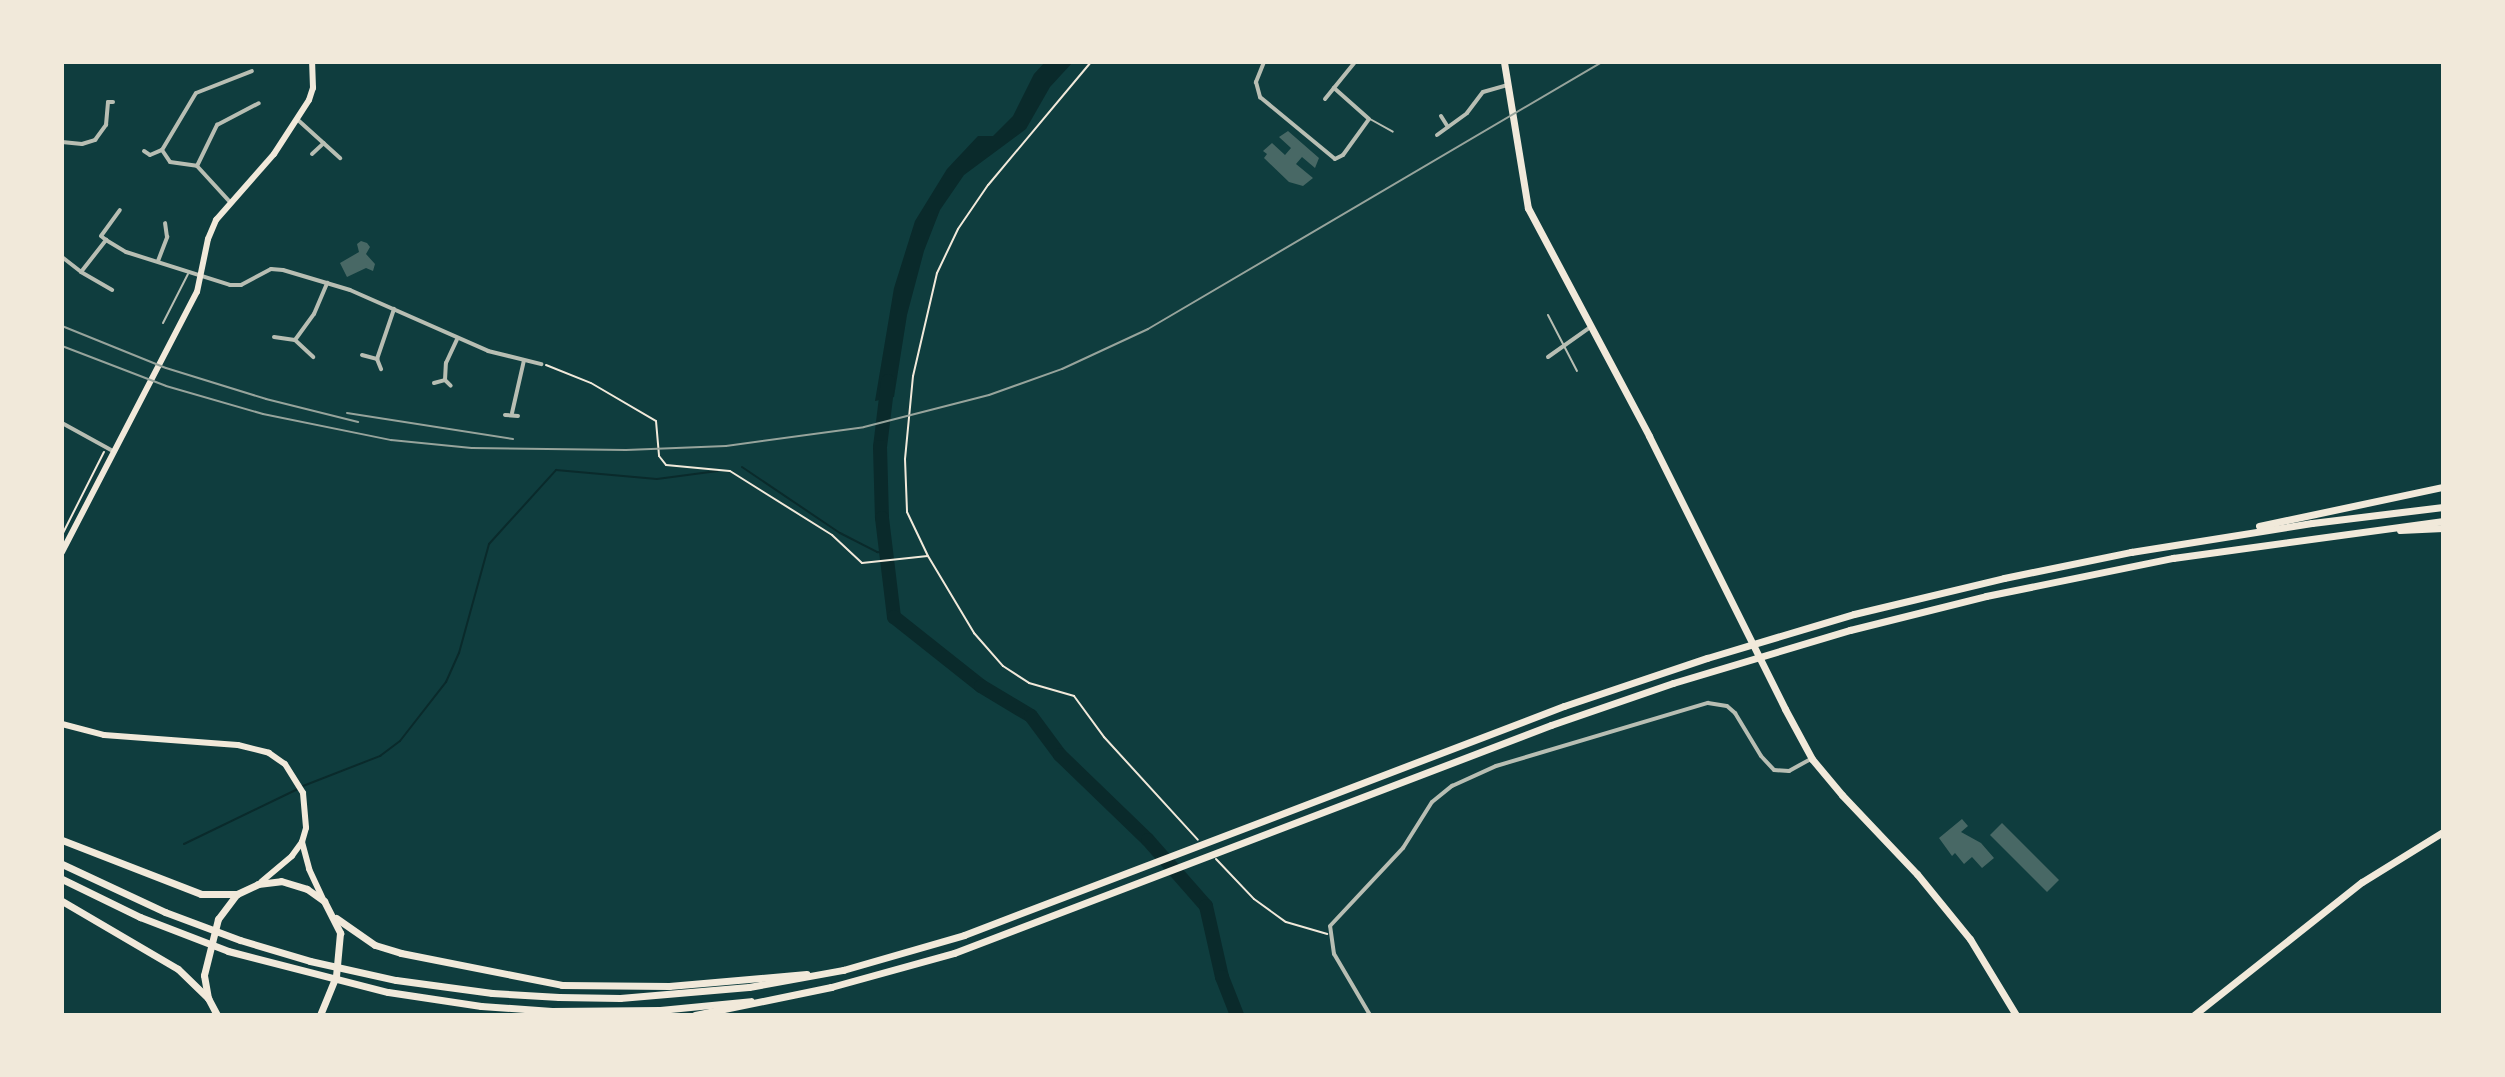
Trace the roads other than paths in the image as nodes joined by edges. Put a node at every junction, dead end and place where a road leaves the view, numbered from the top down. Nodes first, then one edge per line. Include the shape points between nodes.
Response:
1 (312, 62) edge
2 (1264, 62) edge
3 (1355, 62) edge
4 (1504, 62) edge
5 (238, 69) dead end
6 (252, 71) dead end
7 (241, 76) junction
8 (1508, 85) junction
9 (1334, 88) junction
10 (1325, 99) dead end
11 (113, 102) dead end
12 (259, 103) dead end
13 (251, 107) junction
14 (255, 114) dead end
15 (1441, 116) dead end
16 (1369, 119) junction
17 (298, 120) junction
18 (1448, 127) junction
19 (1393, 132) dead end
20 (1437, 135) dead end
21 (62, 142) edge
22 (324, 143) junction
23 (162, 150) junction
24 (144, 151) dead end
25 (312, 154) dead end
26 (340, 158) dead end
27 (197, 166) junction
28 (230, 202) junction
29 (120, 210) dead end
30 (165, 223) dead end
31 (106, 240) junction
32 (62, 257) edge
33 (158, 261) junction
34 (81, 272) junction
35 (189, 273) junction
36 (201, 276) junction
37 (327, 282) junction
38 (112, 290) dead end
39 (394, 308) junction
40 (1548, 315) dead end
41 (163, 323) dead end
42 (1589, 328) junction
43 (274, 337) dead end
44 (457, 339) junction
45 (295, 340) junction
46 (1563, 346) junction
47 (362, 355) dead end
48 (313, 357) dead end
49 (1548, 357) dead end
50 (377, 359) junction
51 (524, 360) junction
52 (541, 364) road end
53 (381, 369) dead end
54 (1577, 371) dead end
55 (445, 380) junction
56 (434, 383) dead end
57 (451, 386) dead end
58 (512, 413) junction
59 (505, 415) dead end
60 (518, 416) dead end
61 (62, 423) edge
62 (115, 453) junction
63 (2443, 487) edge
64 (2443, 507) edge
65 (2443, 521) edge
66 (2443, 528) edge
67 (2374, 529) junction
68 (2238, 534) junction
69 (62, 552) edge
70 (62, 724) edge
71 (1812, 759) junction
72 (2443, 832) edge
73 (62, 840) edge
74 (302, 842) junction
75 (62, 864) edge
76 (62, 879) edge
77 (258, 884) junction
78 (237, 894) junction
79 (62, 901) edge
80 (324, 901) junction
81 (336, 918) junction
82 (836, 972) junction
83 (801, 993) junction
84 (208, 998) junction
85 (216, 1014) edge
86 (320, 1015) edge
87 (695, 1015) edge
88 (1370, 1015) edge
89 (2016, 1015) edge
90 (2194, 1015) edge

1 - 17 main road via 313,88
2 - 16 street via 1256,82 1260,97 1331,159 1343,155
3 - 9 street
4 - 8 main road
5 - 7 street
6 - 7 street
7 - 23 street via 196,93
8 - 18 street via 1483,92
8 - 42 main road via 1528,208
9 - 10 street
9 - 16 street
11 - 21 street via 108,102 106,125 95,140
12 - 13 street
13 - 14 street
13 - 27 street via 217,125
15 - 18 street
16 - 19 lane
17 - 22 street
17 - 28 main road
18 - 20 street
22 - 25 street
22 - 26 street
23 - 24 street via 150,155
23 - 27 street via 170,162
27 - 28 street
28 - 36 main road via 216,220
29 - 31 street via 101,236
30 - 33 street via 167,237
31 - 33 street
31 - 34 street
32 - 34 street
33 - 35 street
34 - 38 street
35 - 36 street
35 - 41 lane
36 - 37 street via 241,285 276,269
36 - 62 main road
37 - 39 street
37 - 45 street via 314,314
39 - 44 street
39 - 50 street
40 - 46 lane
42 - 46 street
42 - 71 main road
43 - 45 street
44 - 51 street
44 - 55 street
45 - 48 street
46 - 49 street
46 - 54 lane
47 - 50 street
50 - 53 street
51 - 52 street
51 - 58 street
55 - 56 street
55 - 57 street
58 - 59 street
58 - 60 street
61 - 62 street
62 - 69 main road
63 - 68 main road
64 - 68 main road
65 - 67 main road
66 - 67 main road
67 - 83 main road via 2113,569 1850,630 1594,710 922,964
68 - 82 main road via 2004,578 1880,607 1720,654 1564,706 964,935
70 - 74 main road via 104,735 252,748 285,764 302,792 307,818
71 - 88 street via 1789,771 1774,770 1735,713 1708,703 1496,766 1452,786 1432,802 1403,848 1334,919 1328,934
71 - 89 main road via 1970,939
72 - 90 main road via 2362,882
73 - 78 main road via 201,894
74 - 77 main road via 282,868
74 - 80 main road
75 - 82 main road via 240,940 369,975 492,993 620,998 749,987
76 - 83 main road via 238,954 361,987 453,1003 552,1011 660,1010
77 - 78 main road
77 - 80 main road via 295,884
78 - 84 main road via 212,933 204,975
79 - 84 main road via 178,969
80 - 81 main road
81 - 82 main road via 375,945 401,953 562,985 669,986
81 - 86 main road via 340,955 331,996
83 - 87 main road
84 - 85 main road

